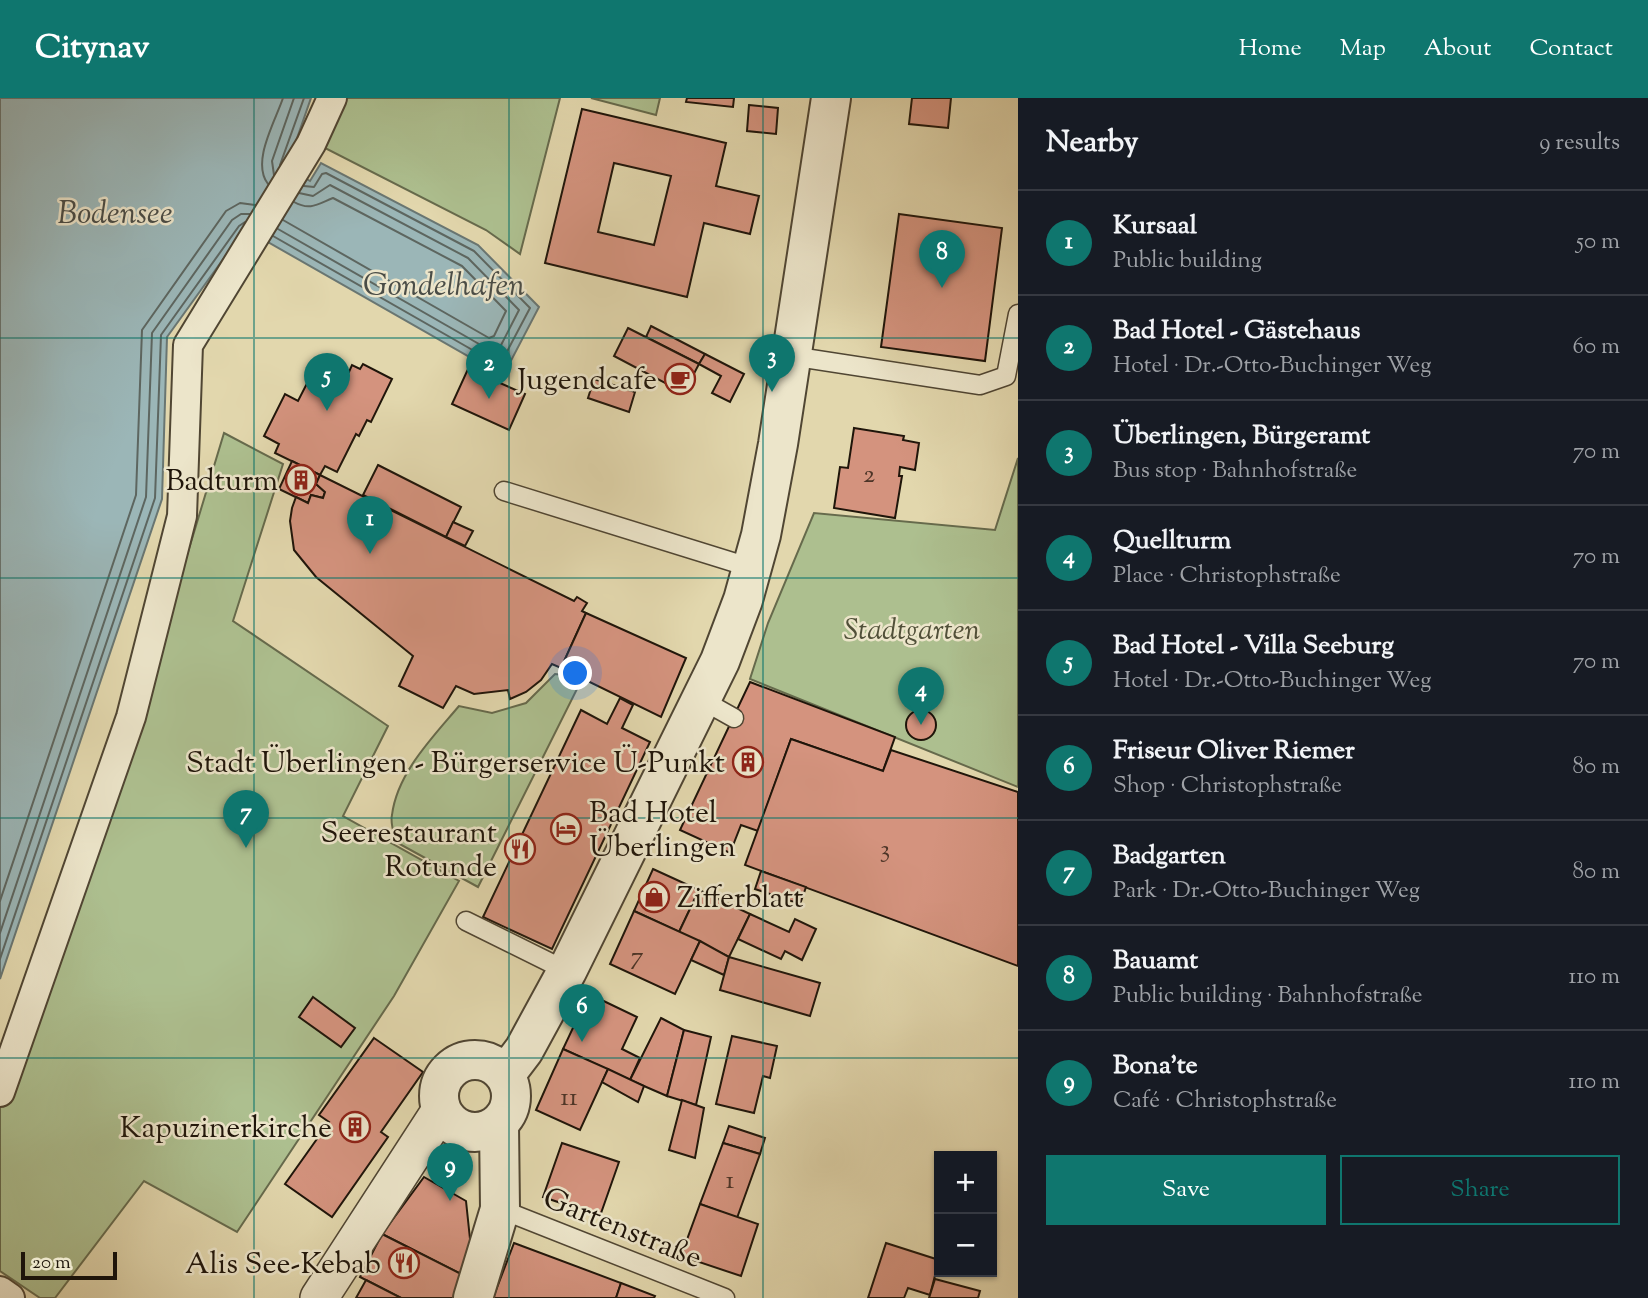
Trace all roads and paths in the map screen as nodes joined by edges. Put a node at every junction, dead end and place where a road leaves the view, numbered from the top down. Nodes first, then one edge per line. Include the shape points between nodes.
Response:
1 (332, 98) edge
2 (831, 98) edge
3 (1018, 314) edge
4 (791, 355) junction
5 (504, 491) dead end
6 (748, 584) junction
7 (466, 921) dead end
8 (567, 971) junction
9 (494, 1068) junction
10 (0, 1092) edge
11 (442, 1110) junction
12 (499, 1125) junction
13 (500, 1209) junction
14 (0, 1292) edge
15 (10, 1298) edge
16 (319, 1298) edge
17 (472, 1298) edge
18 (725, 1298) edge

1 - 10 street via 311,144 188,345 182,516 131,717
2 - 4 street
3 - 4 lane via 1006,376 981,385
4 - 6 street via 778,444
5 - 6 lane
6 - 8 street via 720,661 718,709
7 - 8 lane
8 - 9 street via 524,1050
9 - 11 street via 463,1062 450,1069 439,1096
9 - 12 street via 510,1084 508,1112
11 - 12 street via 448,1121 466,1131
11 - 16 street
12 - 13 street
13 - 17 street
13 - 18 lane, Gartenstraße
14 - 15 street

